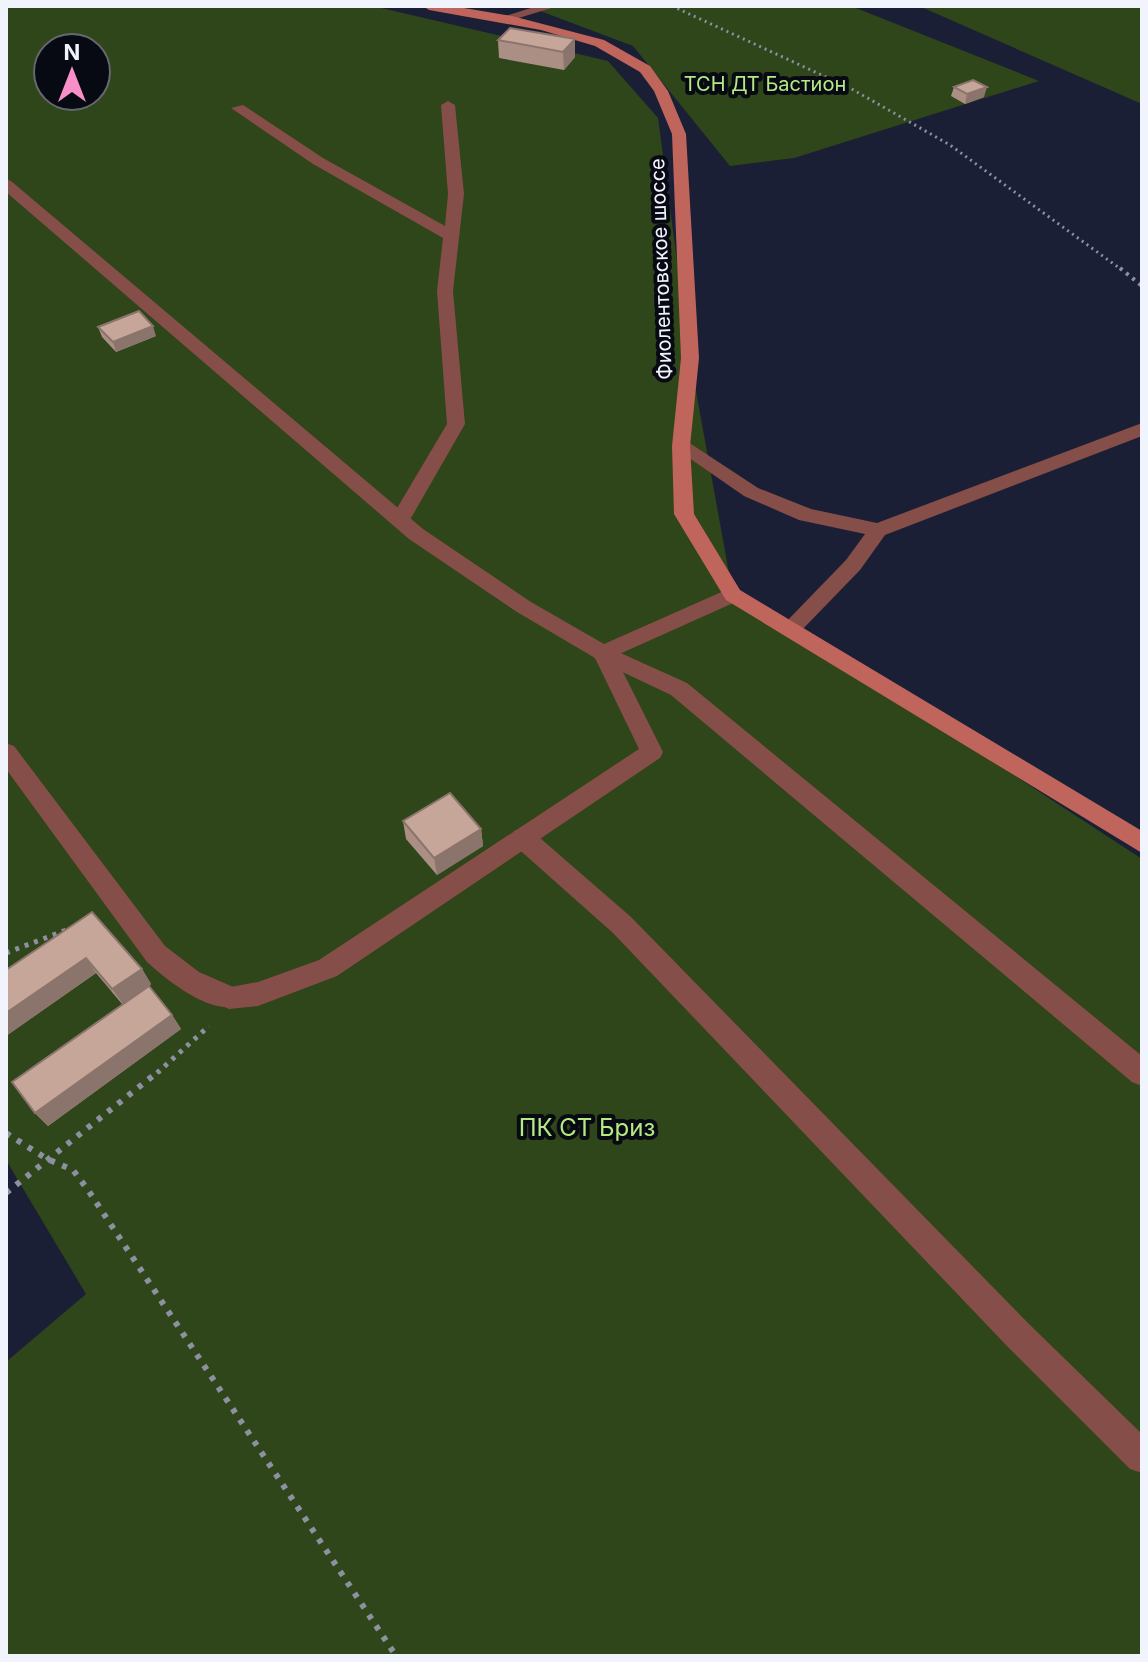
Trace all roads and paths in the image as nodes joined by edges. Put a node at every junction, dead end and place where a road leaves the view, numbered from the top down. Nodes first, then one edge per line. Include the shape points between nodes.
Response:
1 (429, 6) edge
2 (552, 6) edge
3 (672, 6) edge
4 (502, 19) junction
5 (448, 105) dead end
6 (238, 108) dead end
7 (6, 184) edge
8 (451, 236) junction
9 (1142, 286) edge
10 (1142, 429) edge
11 (681, 446) junction
12 (400, 520) junction
13 (878, 530) junction
14 (733, 595) junction
15 (791, 629) junction
16 (603, 653) junction
17 (6, 752) edge
18 (523, 838) junction
19 (1142, 843) edge
20 (122, 908) junction
21 (6, 953) edge
22 (229, 997) junction
23 (1142, 1073) edge
24 (6, 1133) edge
25 (47, 1159) junction
26 (6, 1193) edge
27 (1142, 1457) edge
28 (396, 1656) edge

1 - 4 main road, Фиолентовское шоссе
2 - 4 street
3 - 9 path via 850,88 950,145
4 - 11 main road, Фиолентовское шоссе via 599,41 646,70 667,101 679,134 690,358
5 - 8 street via 456,194
6 - 8 street via 318,161
7 - 12 street
8 - 12 street via 445,291 456,424
10 - 13 street
11 - 13 street via 751,492 806,515
11 - 14 main road, Фиолентовское шоссе via 684,514
12 - 16 street via 524,607
13 - 15 street via 853,565
14 - 15 main road, Фиолентовское шоссе
14 - 16 street
15 - 19 main road, Фиолентовское шоссе
16 - 18 street via 652,752
16 - 23 street via 679,689
17 - 20 street
18 - 22 street via 328,968 258,994
18 - 27 street via 622,925
20 - 21 path
20 - 22 street via 156,954 185,980
22 - 25 path via 195,1040
24 - 25 path
25 - 26 path
25 - 28 path via 73,1170 88,1190

